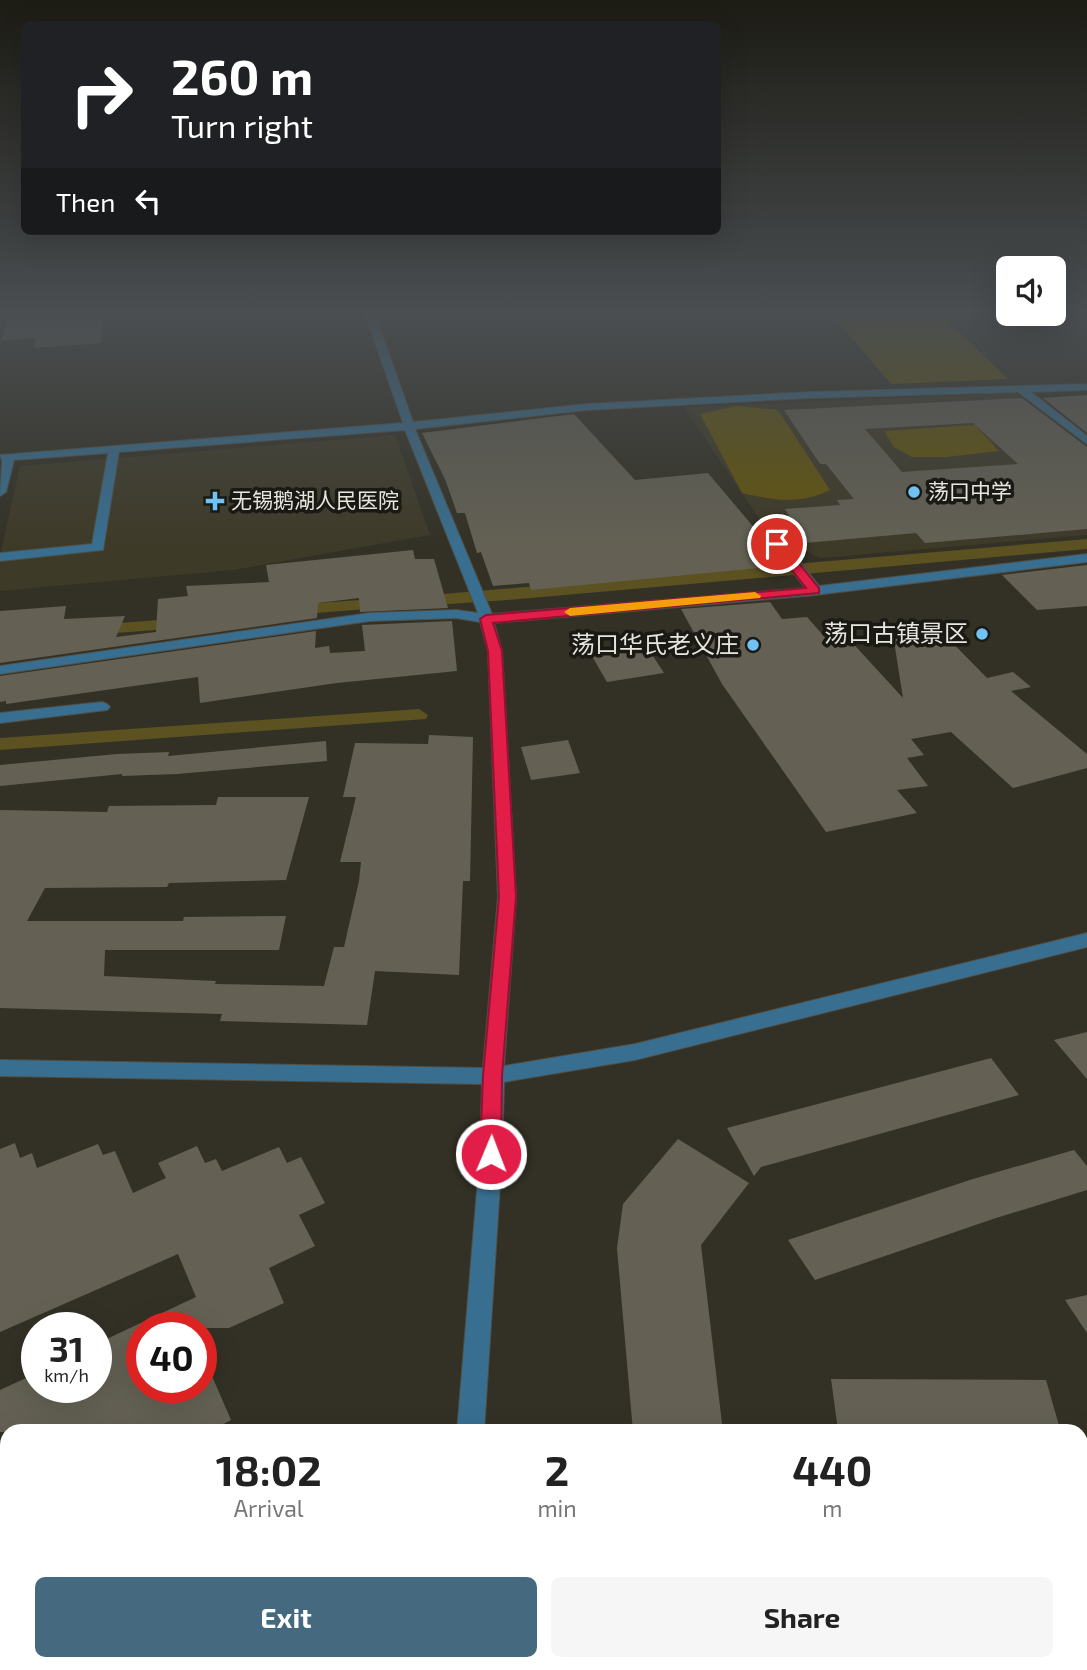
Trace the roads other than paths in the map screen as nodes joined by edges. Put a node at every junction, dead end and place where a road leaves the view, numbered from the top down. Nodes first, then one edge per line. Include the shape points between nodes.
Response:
1 (396, 392) edge
2 (918, 392) edge
3 (1025, 392) edge
4 (408, 426) junction
5 (1087, 441) edge
6 (114, 449) junction
7 (5, 457) edge
8 (0, 492) edge
9 (777, 544) dead end
10 (0, 557) edge
11 (1087, 558) edge
12 (815, 590) junction
13 (485, 615) junction
14 (0, 670) edge
15 (102, 706) dead end
16 (0, 718) edge
17 (1087, 940) edge
18 (0, 1068) edge
19 (493, 1076) junction
20 (471, 1424) edge

1 - 4 street
2 - 4 street via 601,407
3 - 5 street
4 - 6 street
4 - 13 street
6 - 7 street
6 - 10 street via 98,547
7 - 8 street
9 - 12 street
11 - 12 street
12 - 13 street
13 - 14 street via 370,617
13 - 19 street via 495,651 508,897
15 - 16 street
17 - 19 street via 635,1052
18 - 19 street
19 - 20 street

